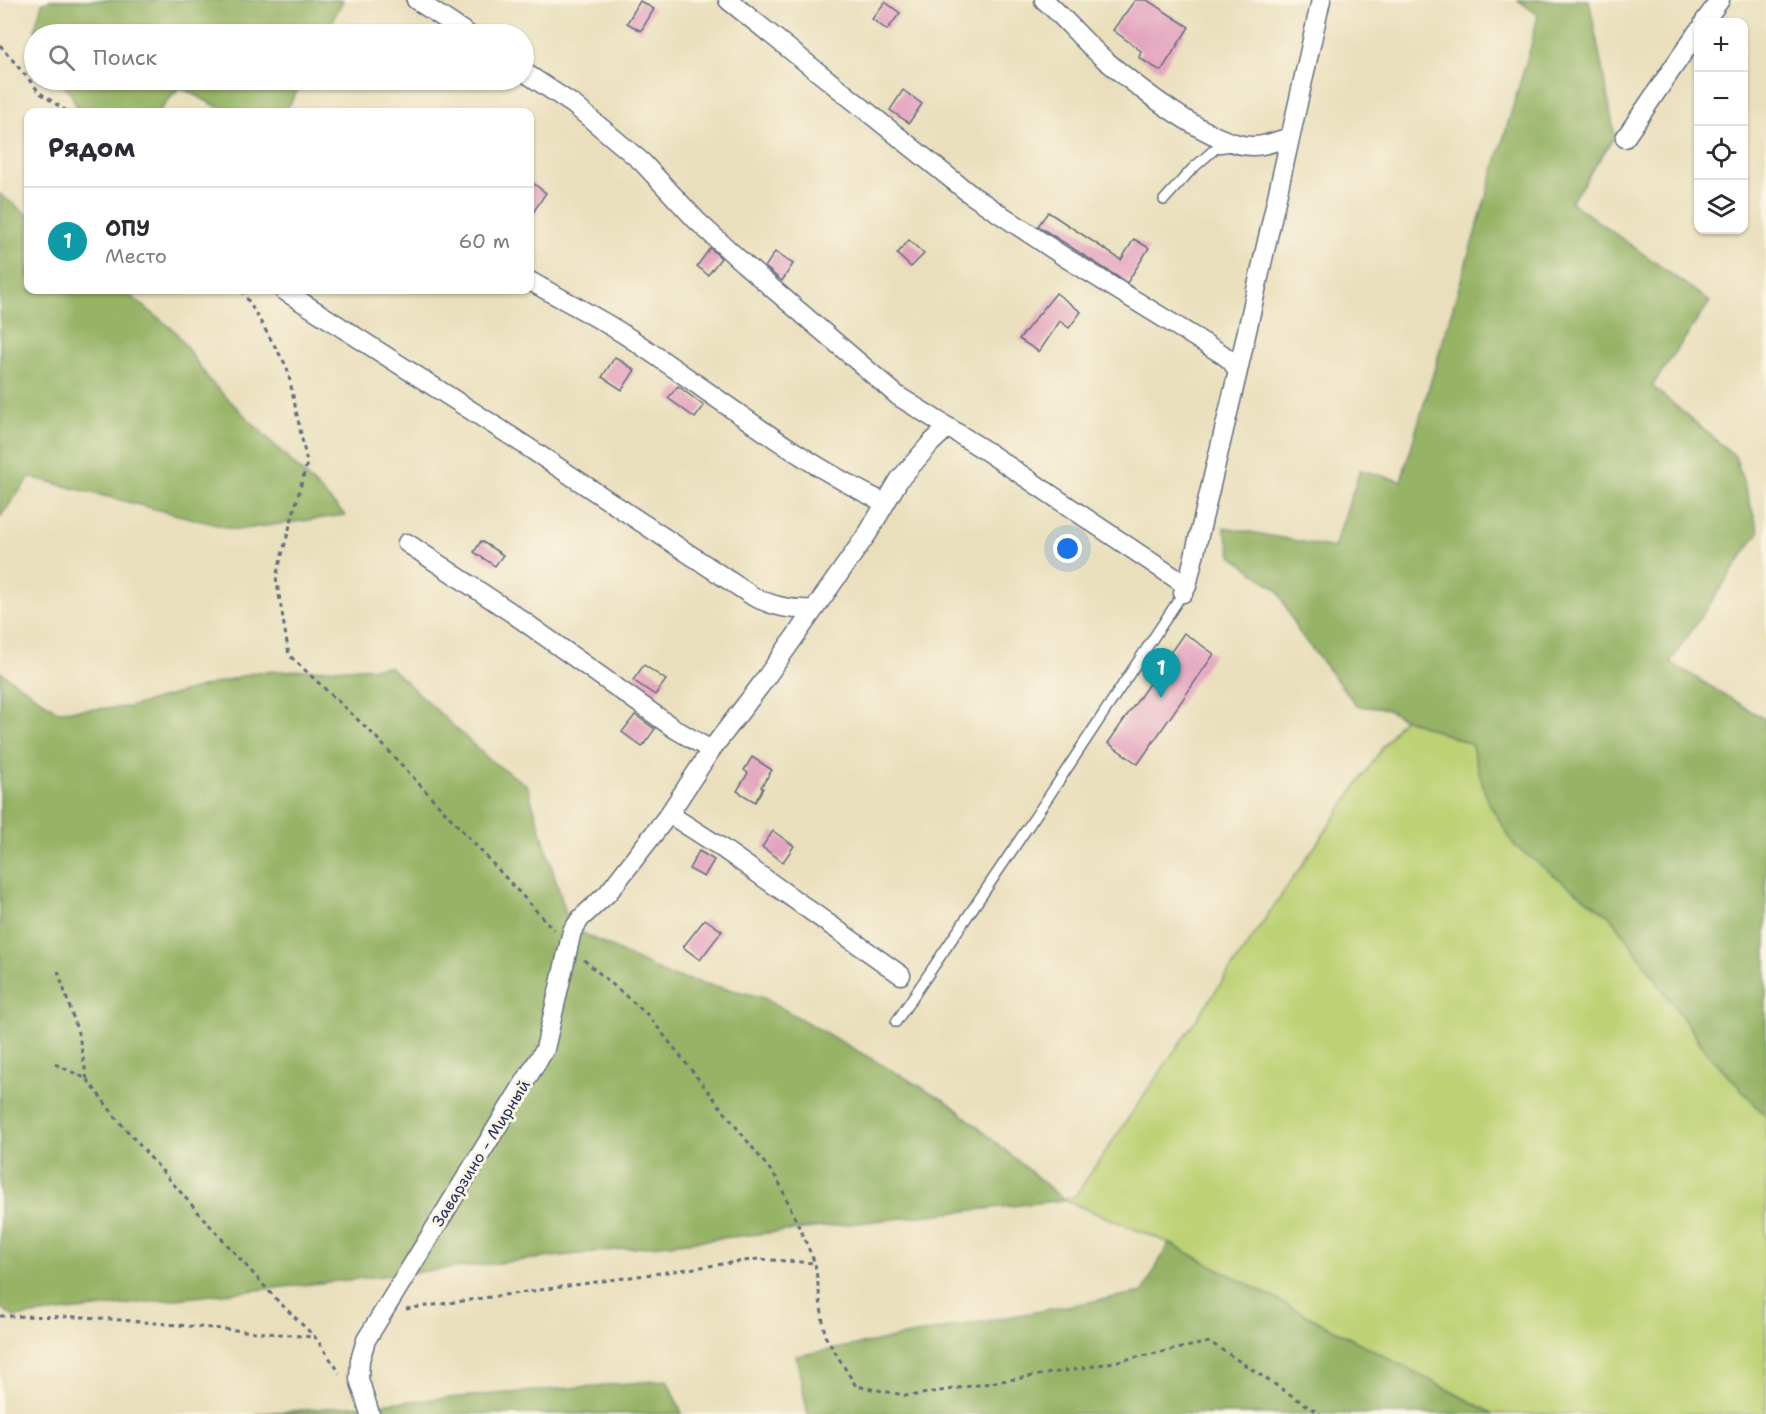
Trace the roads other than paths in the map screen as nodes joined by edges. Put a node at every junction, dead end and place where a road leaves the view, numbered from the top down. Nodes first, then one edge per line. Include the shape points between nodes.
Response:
1 (416, 0) edge
2 (728, 0) edge
3 (1044, 0) edge
4 (1321, 0) edge
5 (1719, 0) edge
6 (1707, 18) edge
7 (453, 24) edge
8 (1694, 37) edge
9 (534, 79) edge
10 (1289, 137) junction
11 (1625, 138) dead end
12 (1240, 145) junction
13 (1164, 200) dead end
14 (534, 283) edge
15 (289, 294) edge
16 (1238, 371) junction
17 (947, 428) junction
18 (885, 503) junction
19 (407, 543) dead end
20 (1185, 590) junction
21 (814, 609) junction
22 (711, 750) junction
23 (669, 814) junction
24 (901, 975) dead end
25 (896, 1022) dead end
26 (370, 1414) edge

1 - 7 street
2 - 16 street via 970,194 1222,354
3 - 12 street via 1102,57 1145,91 1188,121
4 - 10 street
5 - 6 street
8 - 11 street
9 - 17 street via 574,105 642,162 743,263 898,396
10 - 12 street via 1265,145
10 - 16 street
12 - 13 lane via 1216,148
14 - 18 street via 624,334 821,468
15 - 21 street via 754,597 791,609
16 - 20 street
17 - 18 street, Заварзино - Мирный via 899,480
17 - 20 street
18 - 21 street, Заварзино - Мирный
19 - 22 street
20 - 25 lane
21 - 22 street, Заварзино - Мирный
22 - 23 street, Заварзино - Мирный
23 - 24 street
23 - 26 street, Заварзино - Мирный via 608,893 572,931 545,1049 366,1340 359,1379

